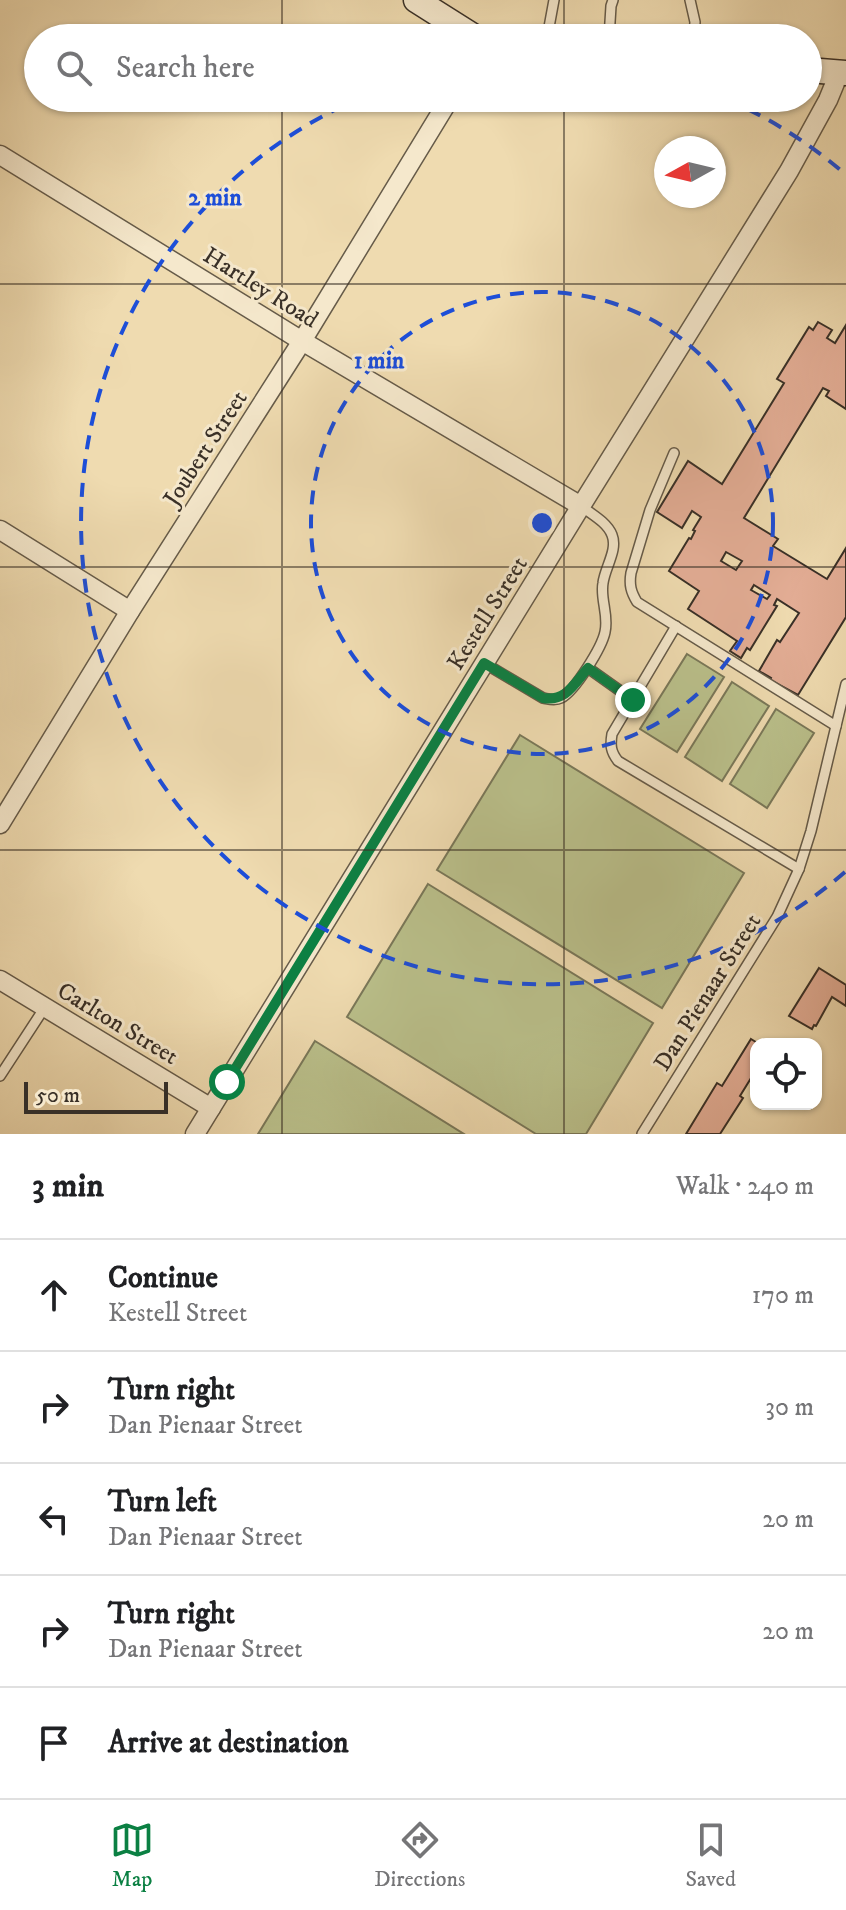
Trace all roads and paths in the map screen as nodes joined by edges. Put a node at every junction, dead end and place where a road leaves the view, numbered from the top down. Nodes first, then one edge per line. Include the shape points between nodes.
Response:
1 (416, 0) edge
2 (554, 0) edge
3 (613, 0) edge
4 (690, 0) edge
5 (454, 24) edge
6 (550, 24) edge
7 (610, 24) edge
8 (695, 24) edge
9 (822, 71) edge
10 (842, 73) edge
11 (822, 111) edge
12 (441, 112) edge
13 (821, 112) edge
14 (0, 155) edge
15 (302, 341) junction
16 (674, 453) dead end
17 (581, 506) junction
18 (0, 530) edge
19 (130, 611) junction
20 (676, 626) junction
21 (484, 663) junction
22 (588, 668) junction
23 (846, 684) edge
24 (633, 700) junction
25 (836, 726) junction
26 (0, 824) edge
27 (799, 869) junction
28 (0, 980) edge
29 (45, 1007) junction
30 (0, 1076) edge
31 (211, 1108) junction
32 (195, 1134) edge
33 (642, 1134) edge

1 - 5 street
2 - 6 lane
3 - 7 lane
4 - 8 lane
9 - 10 street
10 - 11 street, Kestell Street
12 - 15 street, Joubert Street
13 - 17 street, Kestell Street
14 - 15 street, Hartley Road
15 - 17 street, Hartley Road
15 - 19 street, Joubert Street
16 - 20 lane via 650,510 630,583 637,602
17 - 21 street, Kestell Street
17 - 22 lane via 612,533 614,548 602,584 606,630
18 - 19 street
19 - 26 street, Joubert Street
20 - 24 lane
20 - 25 lane
21 - 22 lane via 553,700 567,693
21 - 31 street, Kestell Street
22 - 24 lane
23 - 25 lane, Dan Pienaar Street
24 - 27 lane via 612,734 610,745 618,761
25 - 27 lane, Dan Pienaar Street
27 - 33 lane, Dan Pienaar Street via 777,917
28 - 29 street, Carlton Street
29 - 30 lane
29 - 31 street, Carlton Street
31 - 32 street, Kestell Street

